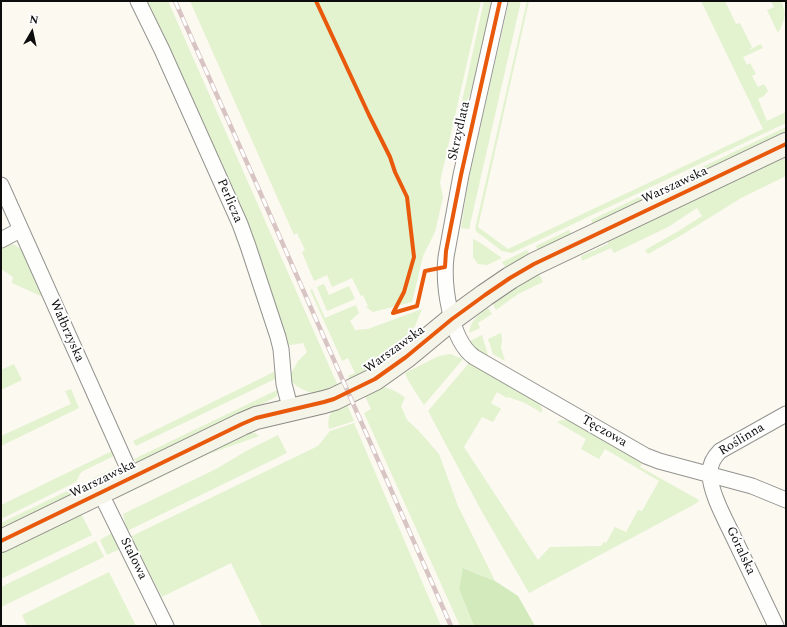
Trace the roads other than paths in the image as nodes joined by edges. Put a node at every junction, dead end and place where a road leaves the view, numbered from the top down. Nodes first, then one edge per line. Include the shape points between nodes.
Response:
1 (138, 1) edge
2 (500, 1) edge
3 (786, 144) edge
4 (1, 185) edge
5 (20, 230) junction
6 (1, 240) edge
7 (452, 319) junction
8 (291, 410) junction
9 (786, 414) edge
10 (710, 474) junction
11 (132, 477) junction
12 (100, 492) junction
13 (786, 500) edge
14 (1, 541) edge
15 (166, 626) edge
16 (776, 626) edge

1 - 8 street, Perlicza via 166,57 248,246 278,337 284,384
2 - 7 street, Skrzydlata via 446,251 446,289
3 - 7 street, Warszawska via 534,264 506,280
4 - 5 street, Wałbrzyska
5 - 6 street
5 - 11 street, Wałbrzyska
7 - 8 street, Warszawska via 406,358 375,379 334,399
7 - 10 street, Tęczowa via 464,346 474,358 658,462
8 - 11 street, Warszawska via 256,418
9 - 10 street, Roślinna via 720,451 710,466
10 - 13 street, Tęczowa via 752,486
10 - 16 street, Góralska via 722,511
11 - 12 street, Warszawska
12 - 14 street, Warszawska
12 - 15 street, Stalowa

